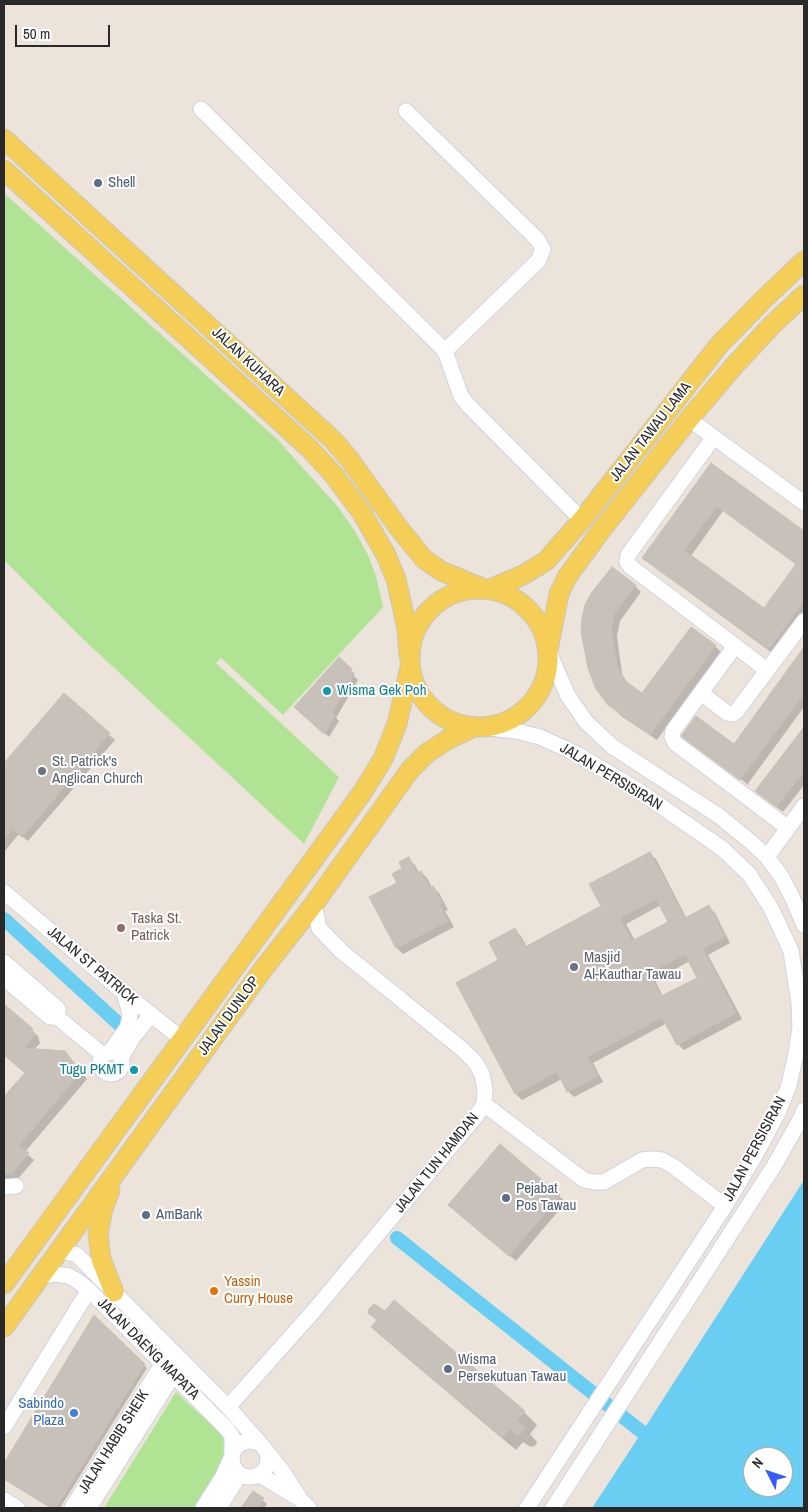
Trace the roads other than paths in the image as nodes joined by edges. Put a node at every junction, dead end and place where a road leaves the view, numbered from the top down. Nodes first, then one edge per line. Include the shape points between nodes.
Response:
1 (201, 109) dead end
2 (406, 111) dead end
3 (4, 139) edge
4 (4, 170) edge
5 (53, 184) junction
6 (87, 244) junction
7 (804, 261) edge
8 (804, 295) edge
9 (446, 351) junction
10 (689, 419) junction
11 (714, 437) junction
12 (804, 503) edge
13 (582, 520) junction
14 (486, 588) junction
15 (804, 621) edge
16 (735, 646) junction
17 (548, 650) junction
18 (410, 661) junction
19 (767, 670) junction
20 (701, 693) junction
21 (478, 727) junction
22 (804, 806) edge
23 (788, 828) junction
24 (767, 857) junction
25 (4, 892) edge
26 (314, 904) junction
27 (804, 925) edge
28 (4, 962) edge
29 (4, 978) edge
30 (124, 993) junction
31 (238, 1004) junction
32 (151, 1015) junction
33 (57, 1017) junction
34 (182, 1039) junction
35 (111, 1055) junction
36 (484, 1104) junction
37 (804, 1110) edge
38 (119, 1168) junction
39 (725, 1206) junction
40 (59, 1250) junction
41 (38, 1280) junction
42 (4, 1284) edge
43 (89, 1290) junction
44 (4, 1292) edge
45 (114, 1292) junction
46 (4, 1327) edge
47 (171, 1349) junction
48 (163, 1363) junction
49 (174, 1374) junction
50 (228, 1406) junction
51 (4, 1427) edge
52 (263, 1448) junction
53 (232, 1456) junction
54 (240, 1474) junction
55 (260, 1474) junction
56 (4, 1500) edge
57 (305, 1504) edge
58 (17, 1508) edge
59 (72, 1508) edge
60 (89, 1508) edge
61 (203, 1508) edge
62 (219, 1508) edge
63 (527, 1508) edge
64 (553, 1508) edge

1 - 9 street
2 - 9 street via 537,239 543,249 538,261
3 - 5 main road, JALAN KUHARA
4 - 6 main road, JALAN KUHARA
5 - 6 main road via 54,202 70,218
5 - 14 main road, JALAN KUHARA via 332,440 424,559 441,571
6 - 18 main road, JALAN KUHARA via 309,448 333,474 362,513 396,579
7 - 13 main road, JALAN TAWAU LAMA via 720,345
8 - 10 main road, JALAN TAWAU LAMA via 734,366
9 - 13 street via 461,396 469,406
10 - 11 street
10 - 17 main road, JALAN TAWAU LAMA via 567,577 559,594
11 - 12 street
11 - 16 street via 628,555 627,562
13 - 14 main road, JALAN TAWAU LAMA via 546,561 523,576
14 - 17 main road via 511,596 529,609 542,628
14 - 18 main road via 460,591 440,600 424,615 414,634
15 - 19 street
16 - 19 street
16 - 20 street
17 - 21 main road via 547,672 538,694 523,711 504,722
17 - 24 street, JALAN PERSISIRAN via 568,696 600,737 719,816
18 - 21 main road via 415,685 425,702 439,715 456,723
18 - 34 main road, JALAN DUNLOP via 397,724 373,776
19 - 20 street via 732,714
20 - 23 street via 673,731 673,740
21 - 26 main road, JALAN DUNLOP via 447,740 410,770
21 - 39 street, JALAN PERSISIRAN via 540,737 577,754 636,790 697,830 736,861 749,874 771,908 791,951 796,976 800,1028 796,1054 778,1113
22 - 23 street
23 - 24 street
24 - 27 street, JALAN PERSISIRAN via 791,895
25 - 30 street, JALAN ST PATRICK
26 - 31 main road, JALAN DUNLOP
26 - 36 street, JALAN TUN HAMDAN via 319,928 340,952 475,1062 482,1074
28 - 33 street via 58,1009
29 - 33 street via 50,1017
30 - 32 street, JALAN ST PATRICK
30 - 35 street via 130,1013 129,1022
31 - 34 main road via 210,1029
31 - 38 main road, JALAN DUNLOP
32 - 34 street, JALAN ST PATRICK
32 - 35 street via 133,1037
33 - 35 street
34 - 42 main road, JALAN DUNLOP
36 - 39 street via 584,1180 604,1182 642,1160 662,1160
36 - 50 street, JALAN TUN HAMDAN via 312,1313
37 - 64 street, JALAN PERSISIRAN via 774,1166
38 - 40 main road, JALAN DUNLOP
38 - 45 main road via 103,1209 98,1234 101,1259
39 - 63 street, JALAN PERSISIRAN
40 - 41 main road, JALAN DUNLOP
40 - 44 main road via 38,1254
40 - 45 street, JALAN DAENG MAPATA via 78,1256
41 - 43 street, JALAN DAENG MAPATA via 47,1275 62,1274
41 - 46 main road, JALAN DUNLOP
43 - 48 street, JALAN DAENG MAPATA
43 - 51 street
45 - 47 street, JALAN DAENG MAPATA
47 - 48 street, JALAN HABIB SHEIK
47 - 50 street, JALAN DAENG MAPATA
48 - 49 street, JALAN DAENG MAPATA
48 - 59 street, JALAN HABIB SHEIK
49 - 53 street, JALAN DAENG MAPATA via 232,1436
49 - 60 street, JALAN HABIB SHEIK
50 - 52 street, JALAN DAENG MAPATA
52 - 53 street via 253,1440 242,1442
52 - 55 street via 267,1466
52 - 57 street, JALAN DAENG MAPATA
53 - 54 street via 233,1466
53 - 61 street
54 - 55 street via 250,1478
54 - 62 street
55 - 57 street
56 - 58 street

